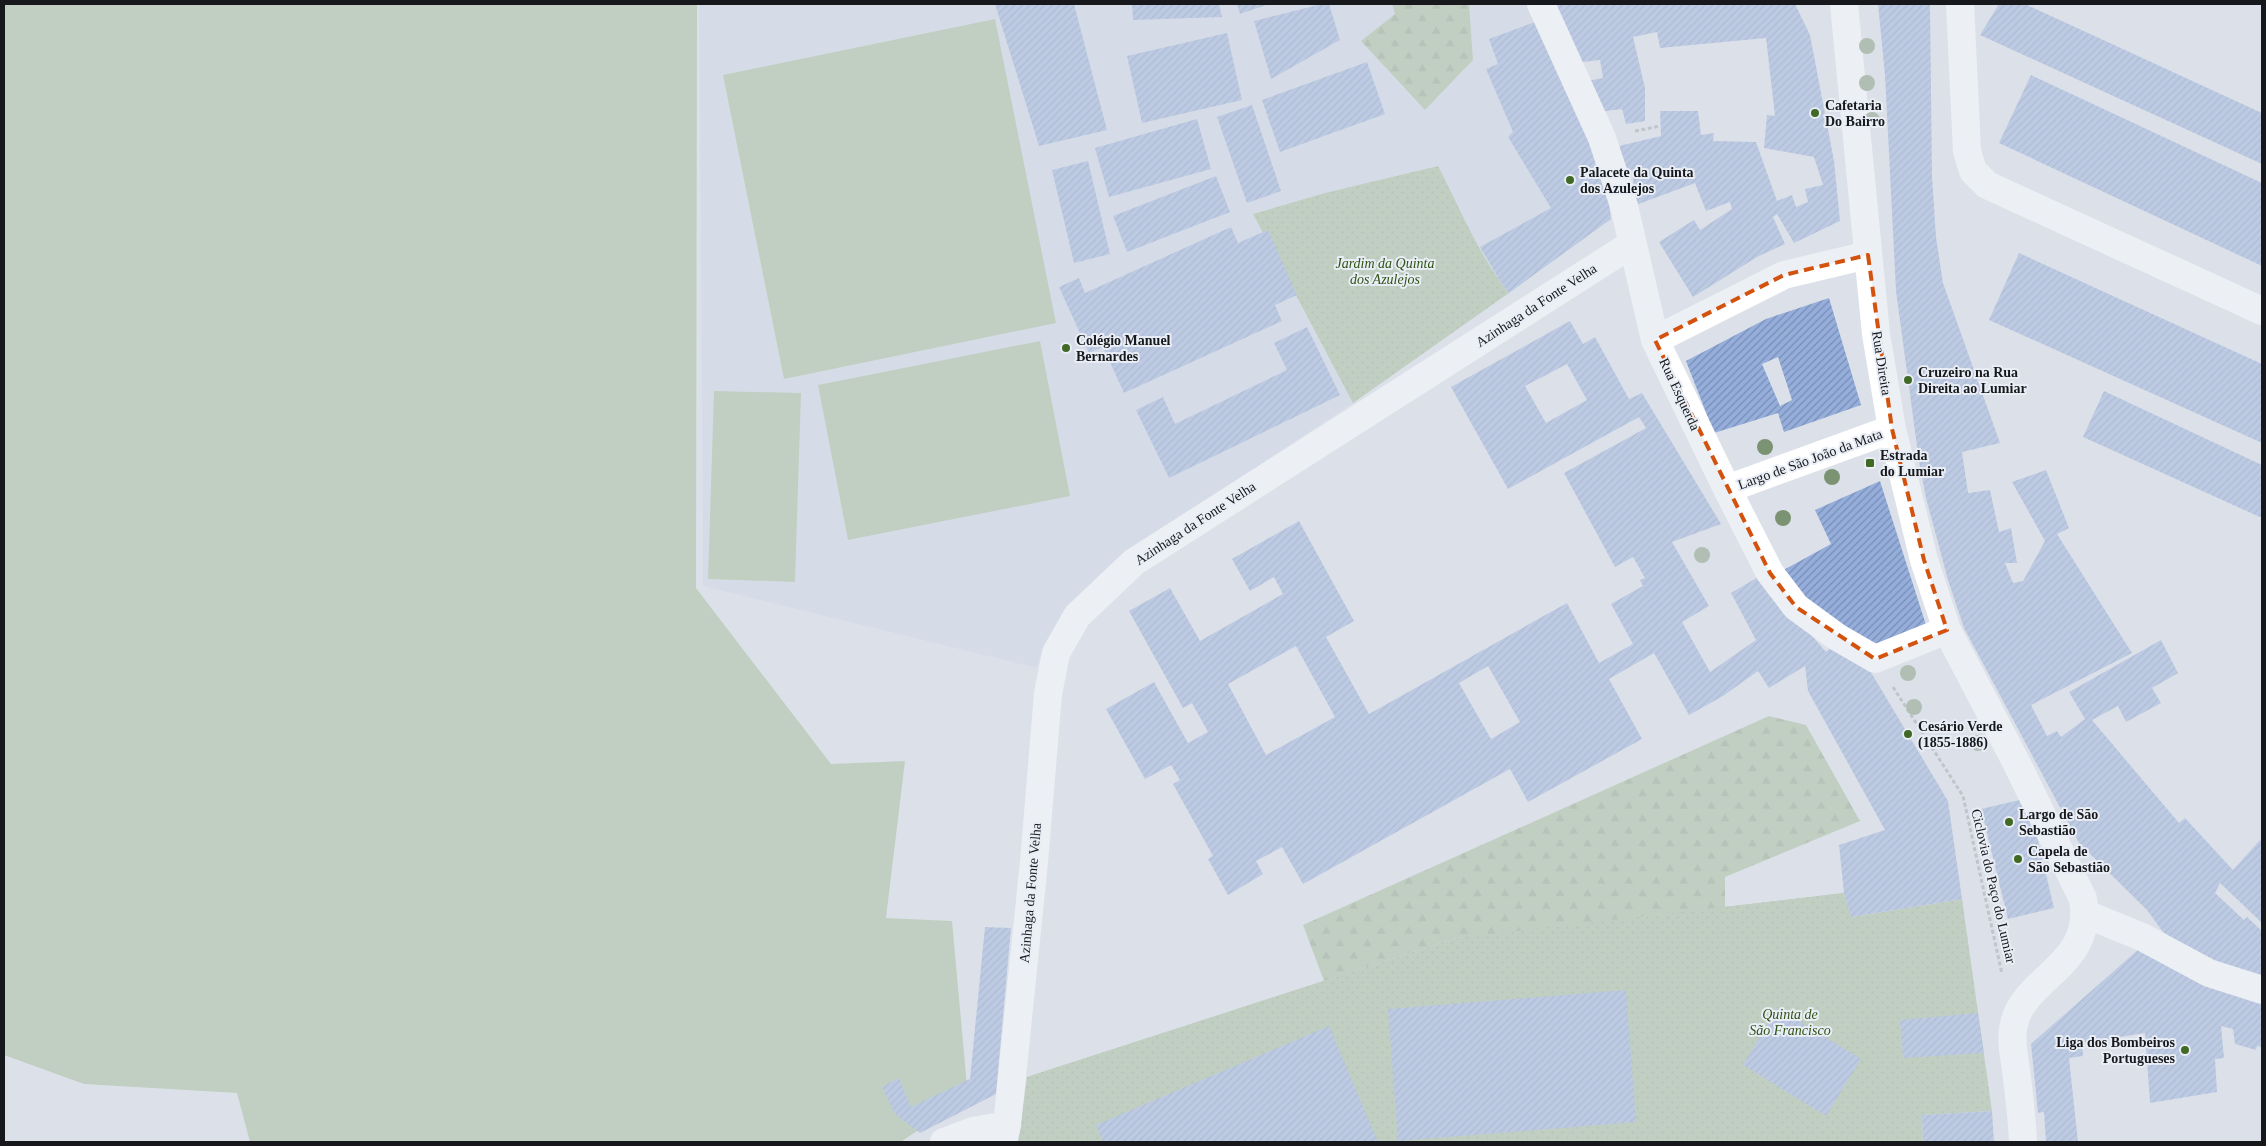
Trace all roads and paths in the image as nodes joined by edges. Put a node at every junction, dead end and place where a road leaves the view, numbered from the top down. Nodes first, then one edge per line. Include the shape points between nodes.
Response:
1 (1541, 4) edge
2 (1844, 4) edge
3 (1960, 4) edge
4 (1632, 244) junction
5 (1868, 255) junction
6 (2262, 311) edge
7 (1655, 340) junction
8 (1892, 429) junction
9 (1727, 490) junction
10 (1947, 630) junction
11 (1875, 659) junction
12 (2086, 914) junction
13 (2004, 979) dead end
14 (2262, 990) edge
15 (1005, 1134) edge
16 (972, 1137) edge
17 (944, 1142) edge
18 (2023, 1142) edge

1 - 4 street, Rua Esquerda via 1602,138 1624,206
2 - 5 street, Rua Direita
3 - 6 street via 1967,151 1973,171 1987,185
4 - 7 street, Rua Esquerda
4 - 15 street, Azinhaga da Fonte Velha via 1134,562 1077,616 1056,653 1048,694
5 - 7 street via 1784,275
5 - 8 street, Rua Direita via 1876,334
7 - 9 street, Rua Esquerda
8 - 9 street, Largo de São João da Mata
8 - 10 street, Rua Direita via 1924,560
9 - 11 street, Rua Esquerda via 1770,573 1796,607
10 - 11 street
10 - 12 street, Rua Direita via 2083,899
11 - 13 path, Ciclovia do Paço do Lumiar via 1962,796
12 - 14 street via 2142,937 2208,973
12 - 18 street via 2074,947 2057,970 2030,995 2014,1024 2012,1041
15 - 16 street, Azinhaga da Fonte Velha
16 - 17 street, Azinhaga da Fonte Velha

